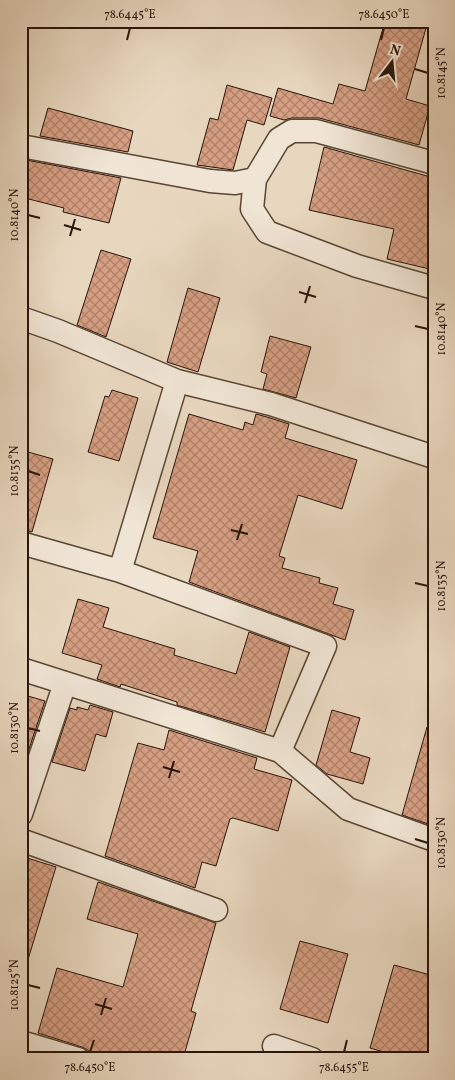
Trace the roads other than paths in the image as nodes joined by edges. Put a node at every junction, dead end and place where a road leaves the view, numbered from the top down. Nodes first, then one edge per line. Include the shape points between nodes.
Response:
1 (21, 146) edge
2 (434, 163) edge
3 (255, 179) junction
4 (434, 288) edge
5 (21, 318) edge
6 (177, 381) junction
7 (434, 457) edge
8 (21, 543) edge
9 (120, 571) junction
10 (21, 669) edge
11 (66, 684) junction
12 (280, 751) junction
13 (21, 814) edge
14 (21, 840) edge
15 (434, 840) edge
16 (216, 910) dead end
17 (21, 1042) edge
18 (274, 1046) dead end
19 (78, 1059) edge
20 (312, 1059) edge

1 - 3 street via 210,181 236,183
2 - 3 street via 316,131 292,131 278,139
3 - 4 street via 252,209 267,232 357,266
5 - 6 street
6 - 7 street via 271,404
6 - 9 street
8 - 9 street
9 - 12 street via 325,646
10 - 11 street
11 - 12 street
11 - 13 street
12 - 15 street via 348,809
14 - 16 street
17 - 19 street
18 - 20 street

